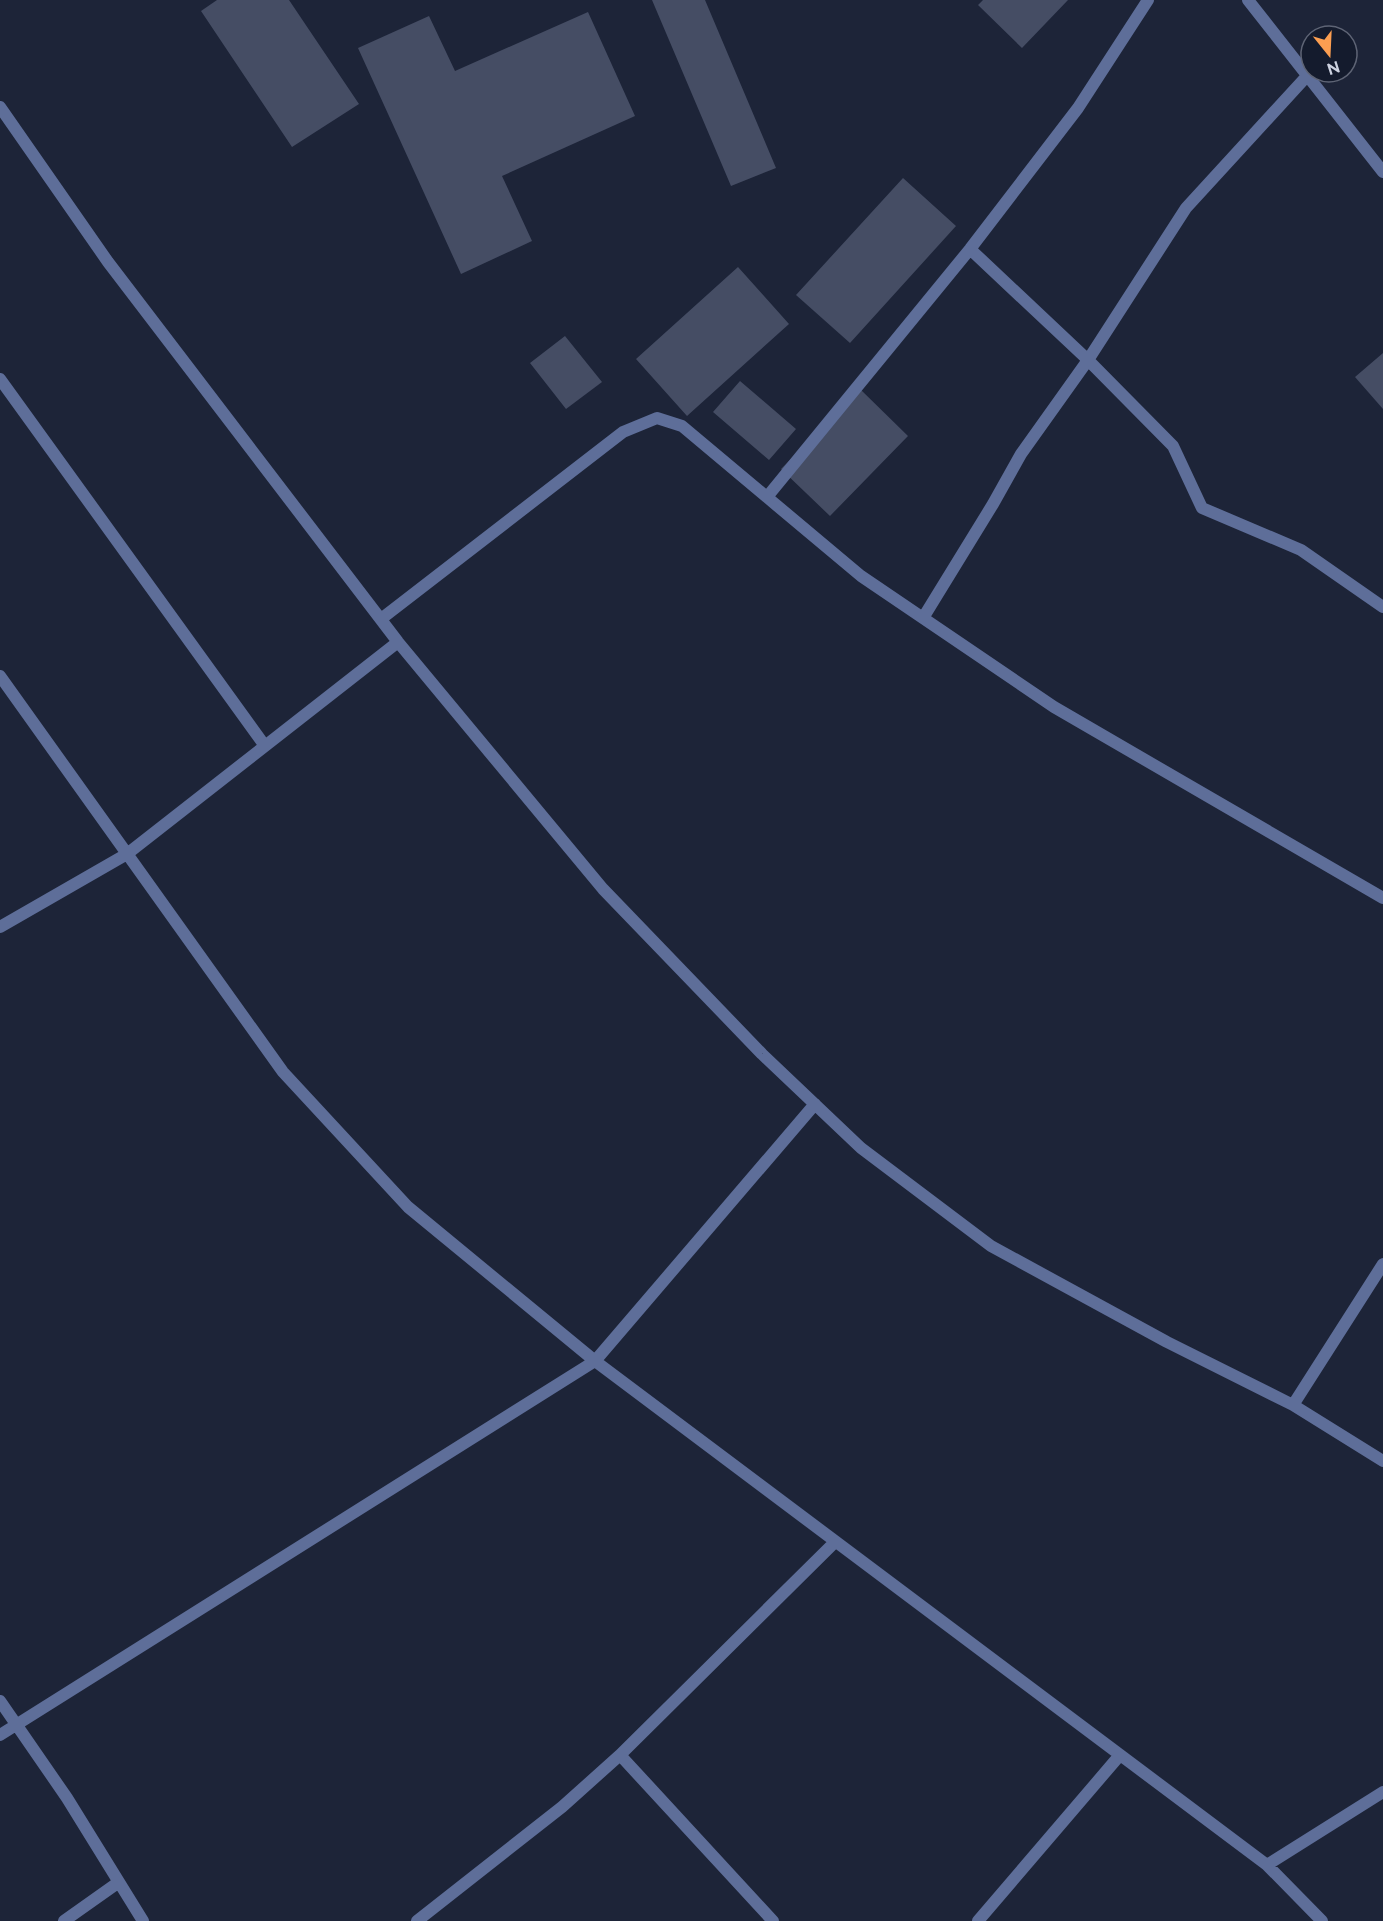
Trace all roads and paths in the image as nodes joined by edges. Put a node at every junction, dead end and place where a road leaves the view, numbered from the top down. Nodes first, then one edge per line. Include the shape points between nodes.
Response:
1 (1148, 0) edge
2 (1248, 0) edge
3 (1299, 66) edge
4 (1300, 84) edge
5 (1313, 84) edge
6 (0, 107) edge
7 (1383, 172) edge
8 (970, 249) junction
9 (1088, 360) junction
10 (0, 380) edge
11 (767, 497) junction
12 (1383, 607) edge
13 (923, 618) junction
14 (381, 619) junction
15 (398, 642) junction
16 (0, 676) edge
17 (265, 746) junction
18 (127, 854) junction
19 (1383, 898) edge
20 (0, 927) edge
21 (815, 1104) junction
22 (1383, 1264) edge
23 (594, 1361) junction
24 (1293, 1405) junction
25 (1383, 1461) edge
26 (835, 1542) junction
27 (0, 1701) edge
28 (17, 1724) junction
29 (0, 1735) edge
30 (620, 1755) junction
31 (1120, 1755) junction
32 (1383, 1792) edge
33 (1267, 1864) junction
34 (119, 1882) junction
35 (64, 1921) edge
36 (143, 1921) edge
37 (417, 1921) edge
38 (773, 1921) edge
39 (978, 1921) edge
40 (1322, 1921) edge

1 - 8 street via 1078,108
2 - 3 street
4 - 9 street via 1186,208
5 - 7 street
6 - 14 street via 108,262
8 - 9 street
8 - 11 street
9 - 12 street via 1173,446 1202,508 1301,550
9 - 13 street via 1022,454
10 - 17 street
11 - 13 street via 861,576
11 - 14 street via 682,426 657,418 623,432
13 - 19 street via 1054,707
14 - 15 street
15 - 17 street
15 - 21 street via 603,889
16 - 18 street
17 - 18 street
18 - 20 street
18 - 23 street via 284,1072 408,1207
21 - 23 street
21 - 24 street via 861,1148 991,1246
22 - 24 street
23 - 26 street
23 - 28 street
24 - 25 street
26 - 30 street
26 - 31 street
27 - 28 street
28 - 29 street
28 - 34 street
30 - 37 street via 562,1807
30 - 38 street
31 - 33 street
31 - 39 street
32 - 33 street
33 - 40 street
34 - 35 street
34 - 36 street

